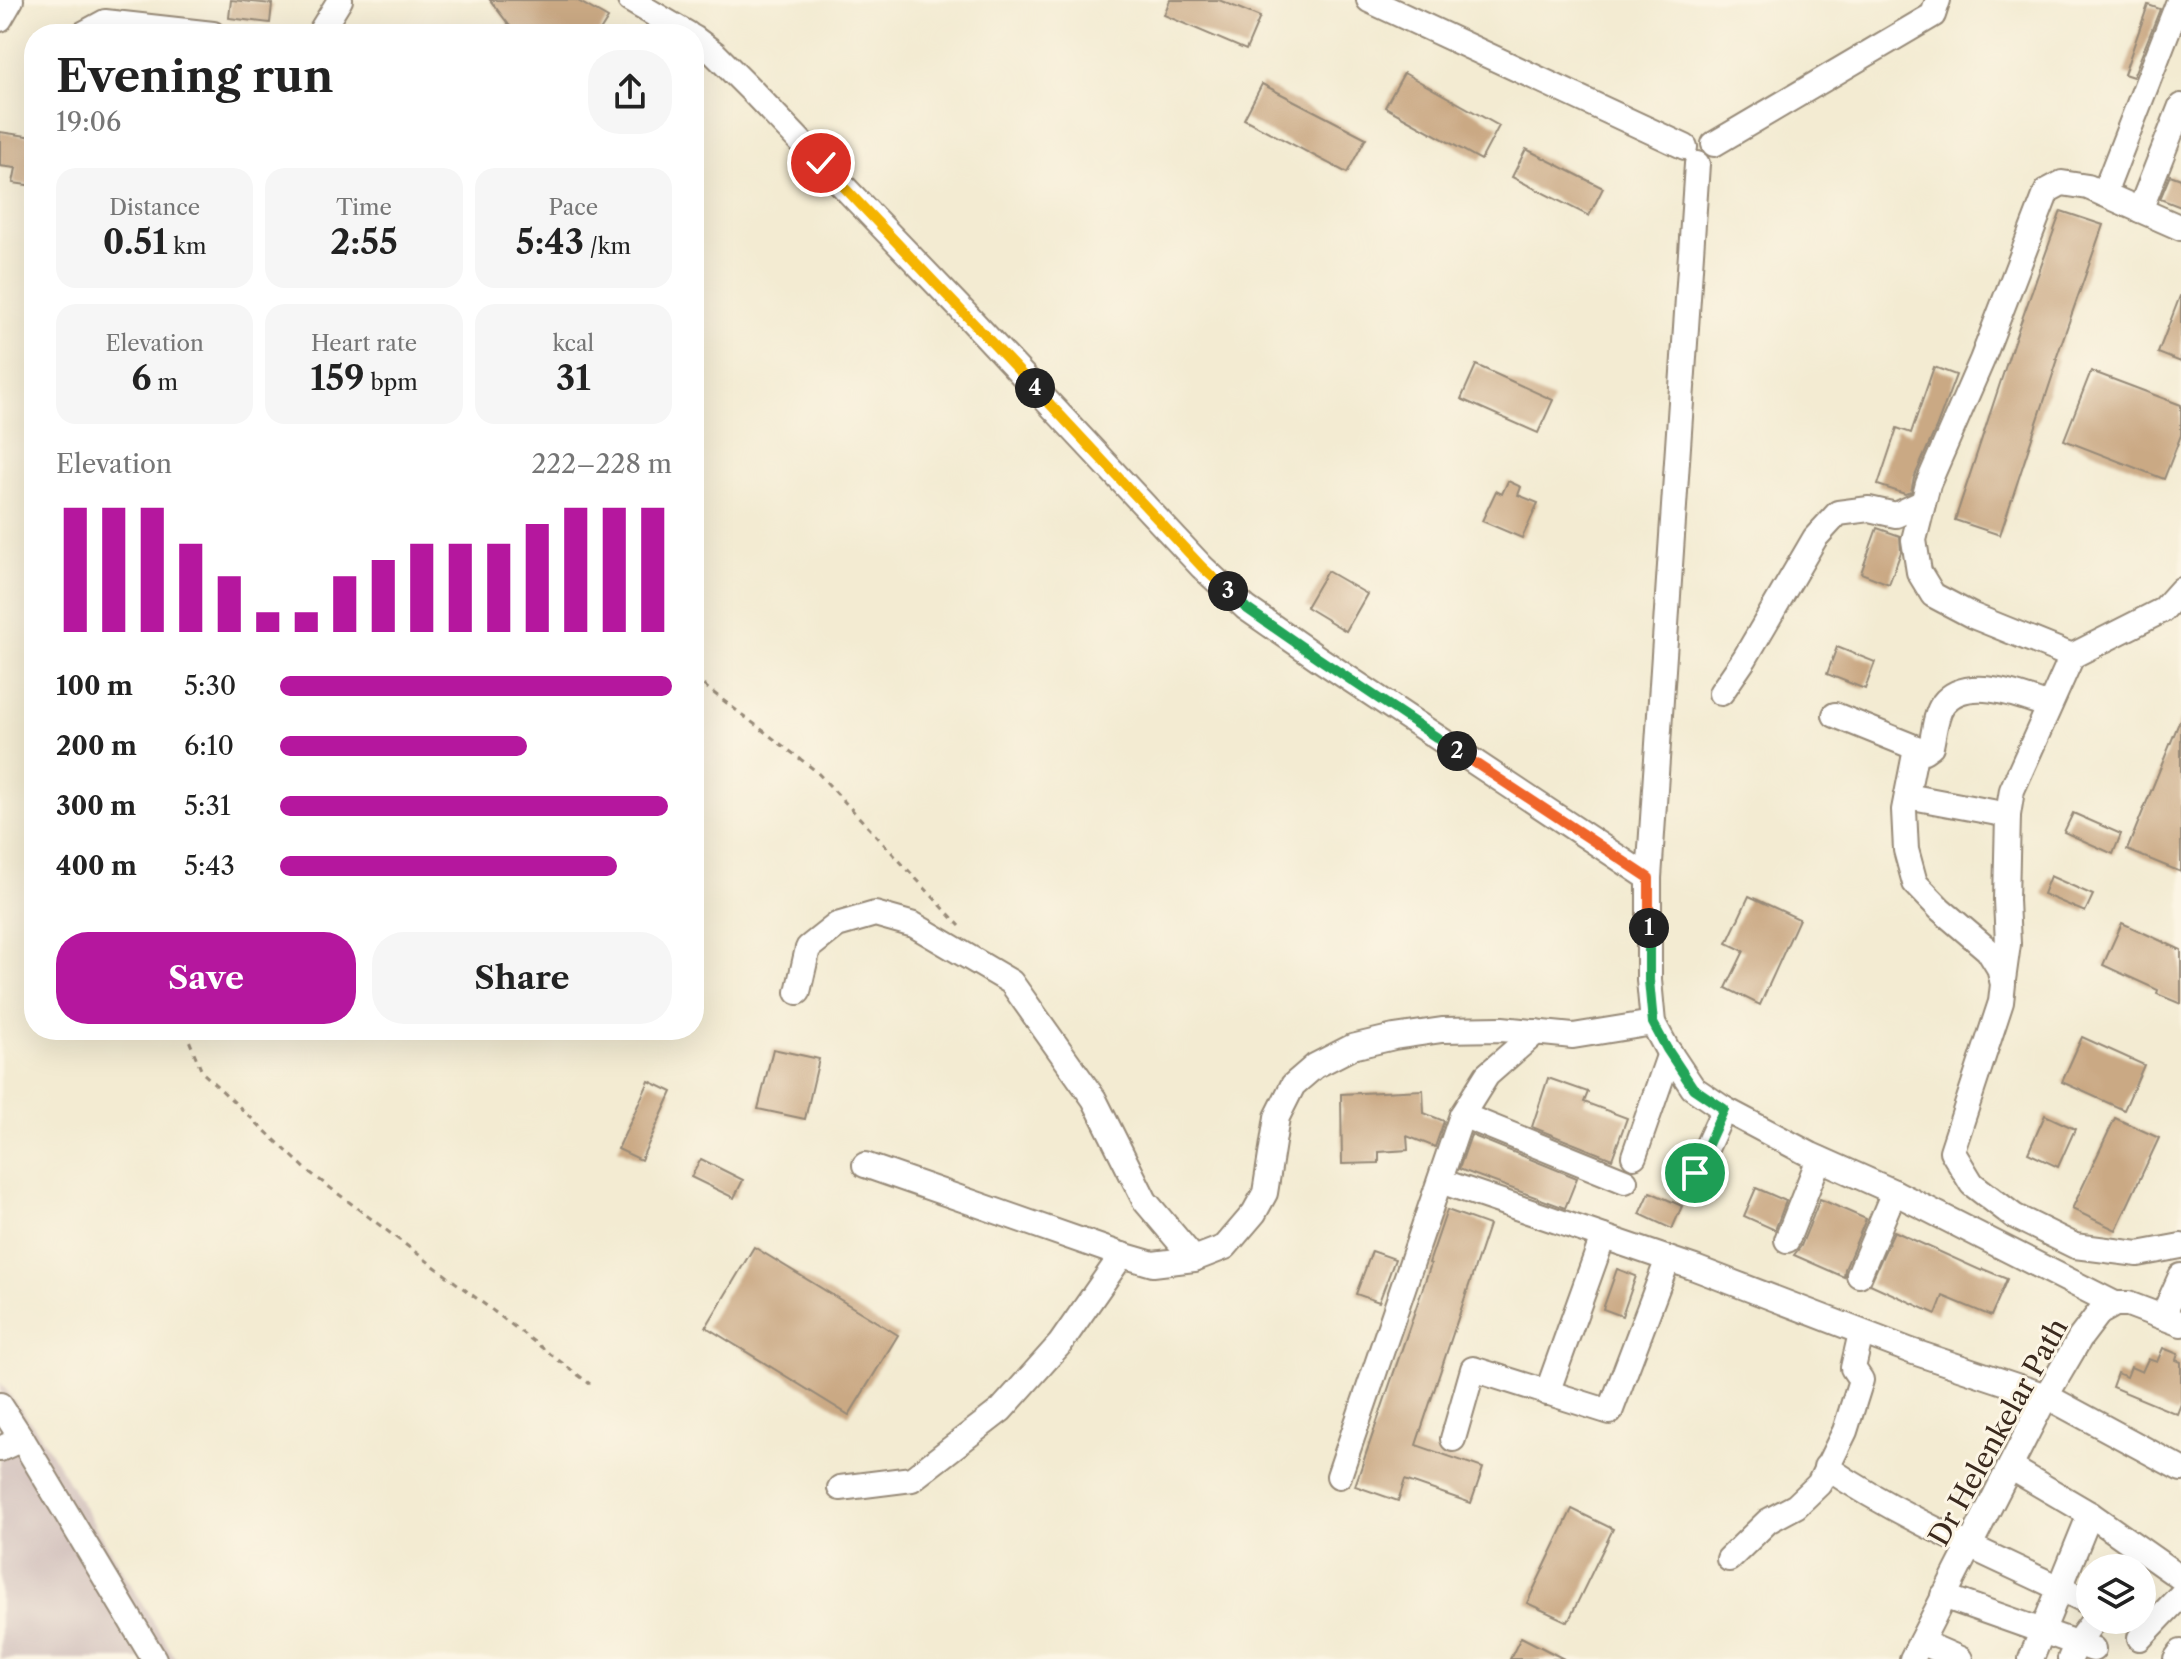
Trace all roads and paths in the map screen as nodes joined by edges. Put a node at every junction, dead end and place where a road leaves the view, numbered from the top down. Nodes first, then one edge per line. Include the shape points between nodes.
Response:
1 (11, 0) edge
2 (340, 0) edge
3 (630, 0) edge
4 (1369, 0) edge
5 (1938, 0) edge
6 (2181, 1) edge
7 (0, 19) edge
8 (101, 24) edge
9 (123, 24) edge
10 (325, 24) edge
11 (671, 24) edge
12 (704, 46) edge
13 (2181, 106) edge
14 (1691, 155) junction
15 (2104, 194) junction
16 (2140, 210) junction
17 (2181, 228) edge
18 (1922, 503) junction
19 (2181, 590) edge
20 (2072, 656) junction
21 (704, 686) edge
22 (1721, 693) dead end
23 (2049, 706) junction
24 (1835, 715) dead end
25 (1916, 749) junction
26 (1907, 796) junction
27 (2008, 815) junction
28 (1649, 878) junction
29 (969, 935) dead end
30 (2003, 984) junction
31 (798, 992) dead end
32 (1653, 1023) junction
33 (1536, 1032) junction
34 (189, 1040) edge
35 (1670, 1053) junction
36 (1724, 1109) junction
37 (1462, 1115) junction
38 (1634, 1156) dead end
39 (1819, 1159) junction
40 (865, 1165) dead end
41 (1695, 1173) dead end
42 (1440, 1181) junction
43 (1625, 1181) dead end
44 (1894, 1192) junction
45 (1603, 1237) junction
46 (1787, 1240) dead end
47 (2181, 1246) edge
48 (1122, 1255) junction
49 (1194, 1259) junction
50 (1668, 1259) junction
51 (1859, 1275) dead end
52 (2181, 1276) edge
53 (2115, 1304) junction
54 (2172, 1320) edge
55 (1861, 1333) junction
56 (590, 1384) dead end
57 (1547, 1393) junction
58 (2046, 1396) junction
59 (0, 1405) edge
60 (1453, 1439) dead end
61 (11, 1444) edge
62 (1826, 1467) junction
63 (2010, 1467) junction
64 (2181, 1469) edge
65 (1339, 1476) dead end
66 (840, 1488) dead end
67 (2090, 1514) junction
68 (1968, 1547) junction
69 (2132, 1554) edge
70 (1729, 1559) dead end
71 (2156, 1568) edge
72 (2181, 1578) edge
73 (2060, 1588) junction
74 (2181, 1595) edge
75 (1943, 1596) junction
76 (2076, 1596) edge
77 (2042, 1632) junction
78 (2140, 1638) dead end
79 (2080, 1650) edge
80 (1916, 1651) edge
81 (2181, 1652) edge
82 (154, 1659) edge
83 (1960, 1659) edge
84 (2031, 1659) edge
85 (2176, 1659) edge

1 - 7 street
2 - 10 street
3 - 11 street
4 - 14 street
5 - 14 street via 1933,15 1714,144 1715,152 1705,164
6 - 15 street
8 - 9 street
12 - 28 street via 1246,608
13 - 16 street
14 - 28 street
15 - 16 street
15 - 18 street via 2062,183 2047,191
16 - 17 street
18 - 20 street via 1914,540 1919,572 1933,595
18 - 22 street via 1896,515 1869,509 1838,513 1815,538
19 - 20 street via 2163,610
20 - 23 street
21 - 29 path via 816,771
23 - 25 street via 1985,688 1967,690 1944,704 1931,746
23 - 27 street via 2012,790
24 - 25 street
25 - 26 street
26 - 27 street
26 - 30 street via 1906,850 1915,883 1988,950
27 - 30 street
28 - 32 street
30 - 47 street via 1952,1151 1972,1184 2014,1216 2075,1246 2138,1254
31 - 49 street via 808,948 837,925 875,914 914,925 1011,982 1094,1099 1145,1201
32 - 33 street via 1573,1036
32 - 35 street
33 - 37 street via 1487,1075
33 - 49 street via 1442,1030 1394,1037 1352,1047 1315,1066 1293,1085 1277,1117 1265,1193 1254,1213 1225,1247
34 - 56 path via 202,1072 308,1171
35 - 36 street via 1693,1088
35 - 38 street
36 - 39 street
36 - 41 street
37 - 42 street
37 - 43 street
39 - 44 street
39 - 46 street
40 - 48 street
42 - 45 street
42 - 65 street
44 - 51 street
44 - 53 street
45 - 50 street
45 - 57 street
48 - 49 street via 1153,1264
48 - 66 street via 1060,1344 1001,1410 912,1479
50 - 55 street
50 - 57 street via 1610,1412
52 - 54 street
53 - 54 street
53 - 58 street, Dr Helenkelar Path via 2099,1313 2080,1338
55 - 58 street
55 - 62 street via 1853,1368 1861,1380 1845,1431
57 - 60 street via 1473,1369
58 - 63 street, Dr Helenkelar Path
58 - 64 street
59 - 61 street
61 - 82 street
62 - 68 street
62 - 70 street via 1811,1494 1768,1521
63 - 67 street
63 - 68 street, Dr Helenkelar Path
67 - 69 street
67 - 73 street
68 - 73 street
68 - 75 street, Dr Helenkelar Path
71 - 72 street
73 - 76 street
73 - 77 street
74 - 78 street
75 - 77 street
75 - 80 street, Dr Helenkelar Path
77 - 79 street
77 - 84 street
80 - 83 street
81 - 85 street

